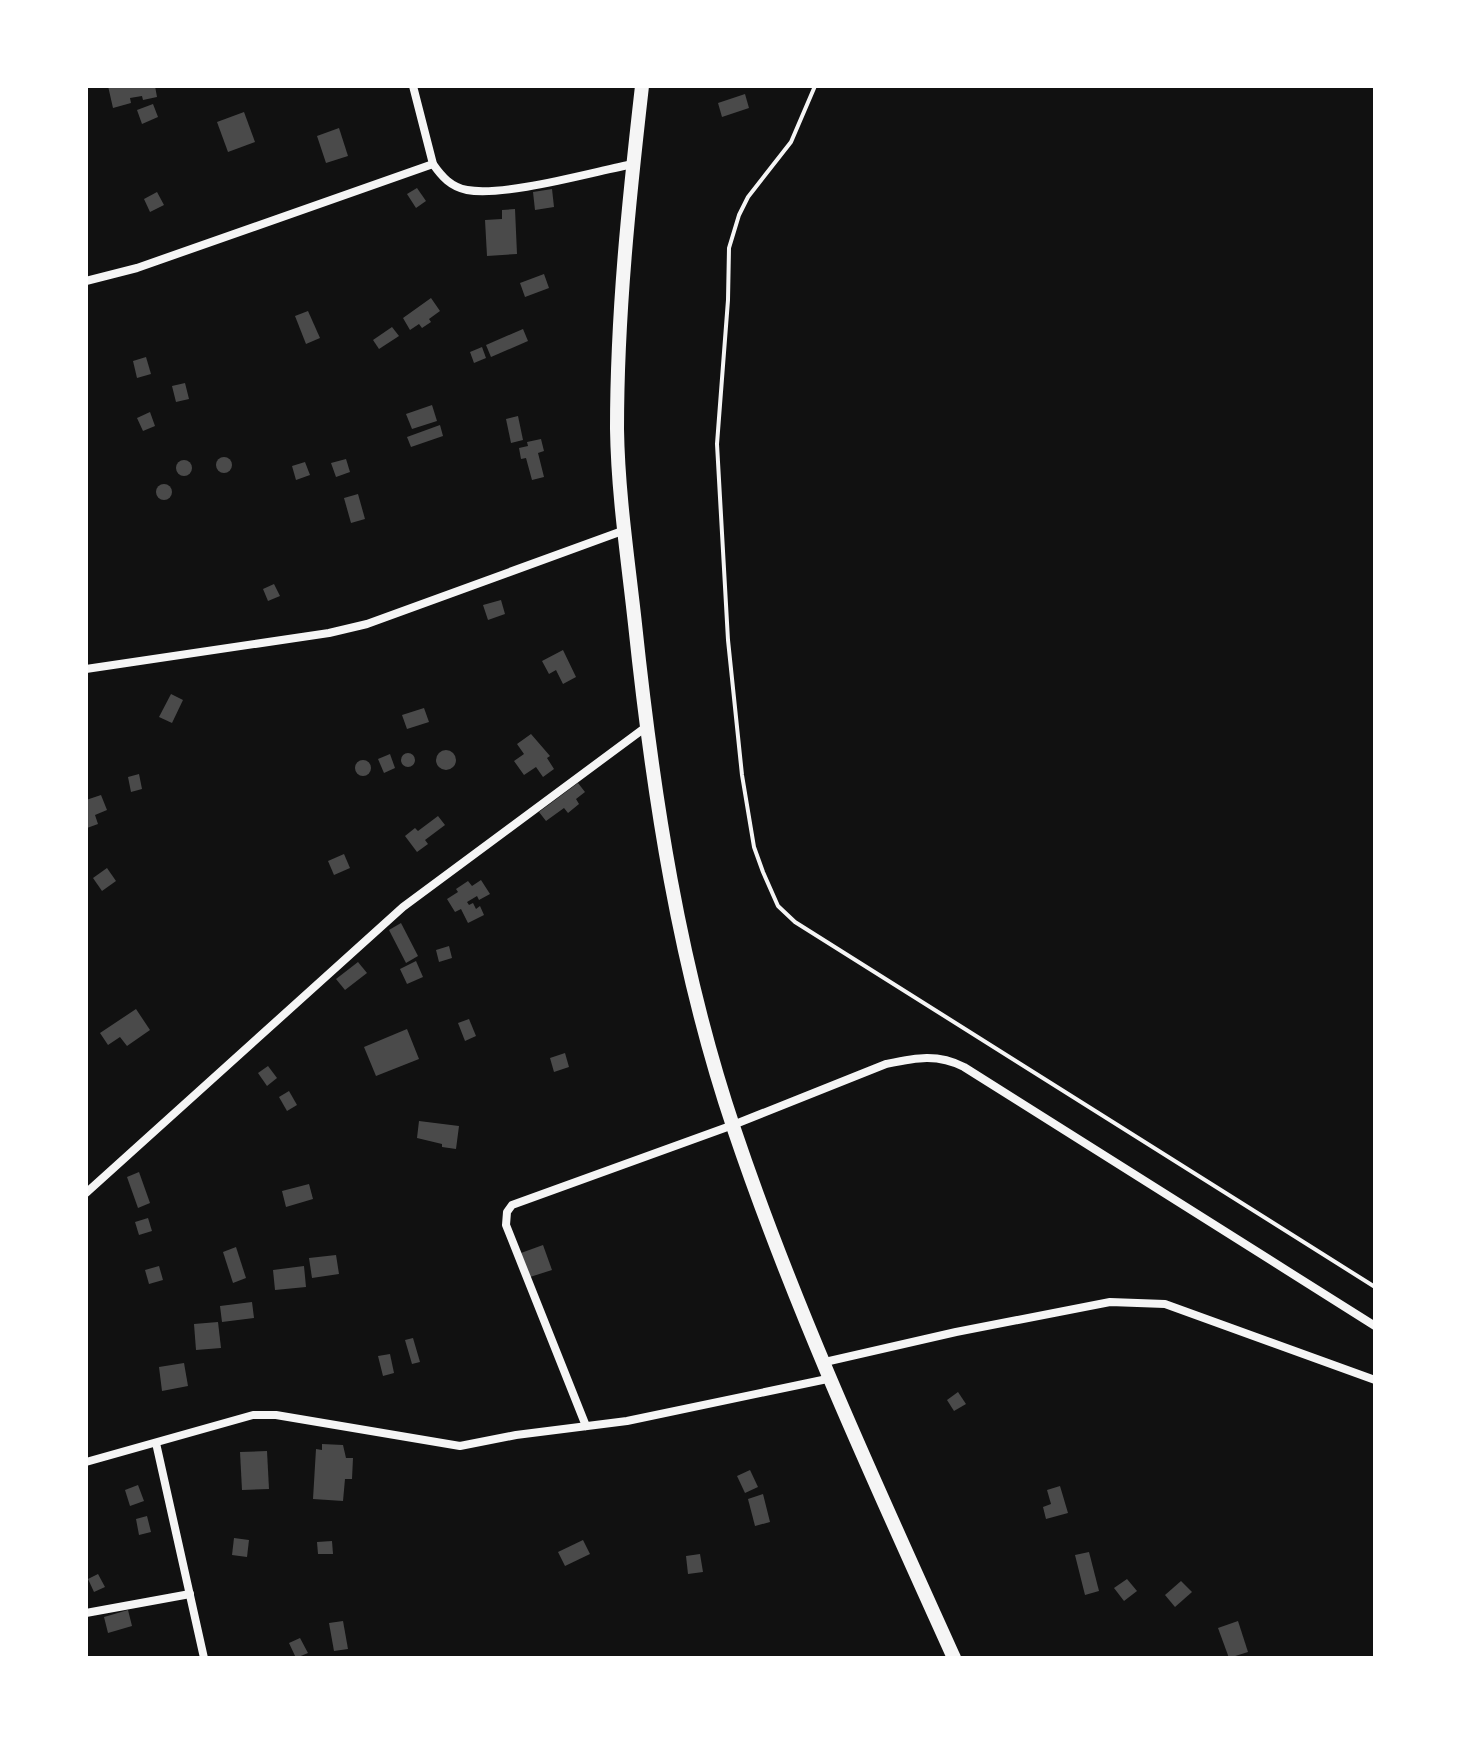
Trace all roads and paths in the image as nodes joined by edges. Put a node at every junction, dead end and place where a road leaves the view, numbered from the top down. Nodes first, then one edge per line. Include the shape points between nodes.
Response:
1 (413, 86) edge
2 (642, 86) edge
3 (815, 86) edge
4 (433, 164) junction
5 (633, 164) junction
6 (86, 281) edge
7 (625, 530) junction
8 (86, 669) edge
9 (646, 727) junction
10 (733, 1125) junction
11 (86, 1193) edge
12 (1375, 1287) edge
13 (1375, 1326) edge
14 (825, 1362) junction
15 (832, 1378) junction
16 (1375, 1380) edge
17 (586, 1426) junction
18 (156, 1443) junction
19 (86, 1462) edge
20 (190, 1594) junction
21 (86, 1613) edge
22 (204, 1658) edge
23 (954, 1658) edge

1 - 4 street
2 - 5 street
3 - 12 path via 791,142 743,206 729,248 717,444 742,775 754,847 770,892 795,922
4 - 5 street via 456,187 486,192
4 - 6 street
5 - 7 street via 619,331 617,433
7 - 8 street via 367,624
7 - 9 street
9 - 10 street via 674,905
9 - 11 street via 403,907
10 - 13 street via 886,1064 932,1056 951,1060
10 - 14 street
10 - 17 street via 519,1200 507,1212 506,1225
14 - 15 street
14 - 16 street via 1110,1302 1165,1304
15 - 17 street
15 - 23 street
17 - 18 street via 460,1446 253,1415
18 - 19 street
18 - 20 street
20 - 21 street
20 - 22 street

